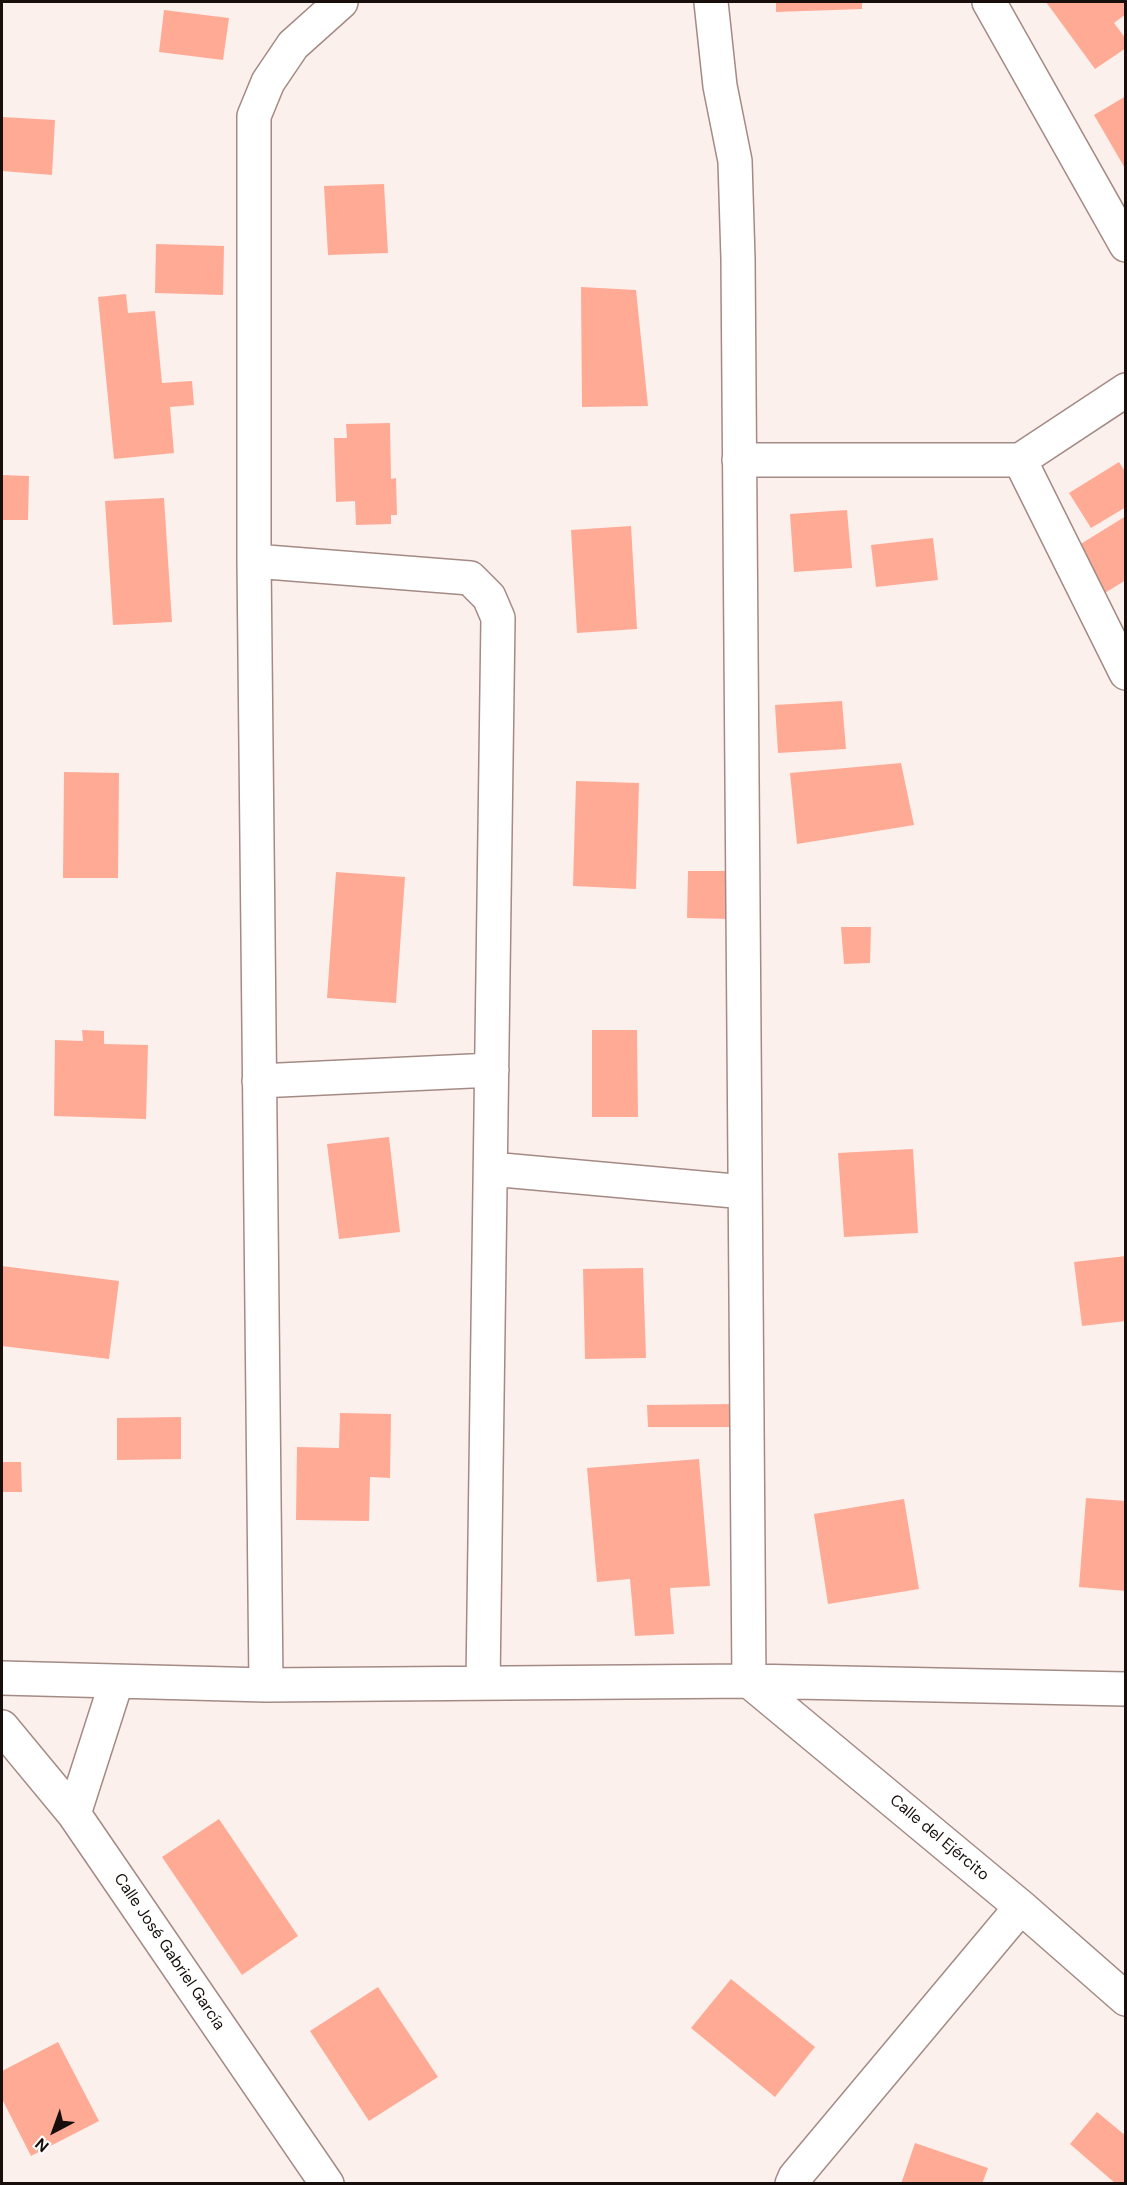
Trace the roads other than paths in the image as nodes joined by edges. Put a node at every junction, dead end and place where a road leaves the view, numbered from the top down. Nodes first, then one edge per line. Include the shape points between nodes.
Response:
1 (341, 2) edge
2 (711, 2) edge
3 (989, 2) edge
4 (1125, 245) edge
5 (1125, 390) edge
6 (739, 460) junction
7 (1020, 460) junction
8 (254, 561) junction
9 (1125, 673) edge
10 (492, 1070) junction
11 (259, 1081) junction
12 (490, 1169) junction
13 (745, 1192) junction
14 (2, 1678) edge
15 (749, 1681) junction
16 (483, 1682) junction
17 (116, 1683) junction
18 (266, 1685) junction
19 (1125, 1689) edge
20 (2, 1727) edge
21 (74, 1814) junction
22 (1021, 1907) junction
23 (1125, 1999) edge
24 (327, 2184) edge
25 (792, 2184) edge

1 - 8 street via 293,45 268,82 254,116
2 - 6 street via 720,86 735,161
3 - 4 street
5 - 7 street
6 - 7 street
6 - 13 street
7 - 9 street
8 - 10 street via 470,578 489,597 498,618
8 - 11 street
10 - 11 street
10 - 12 street
11 - 18 street
12 - 13 street
12 - 16 street
13 - 15 street
14 - 17 street
15 - 16 street
15 - 19 street
15 - 22 street, Calle del Ejército
16 - 18 street
17 - 18 street
17 - 21 street
20 - 21 street, Calle José Gabriel García
21 - 24 street, Calle José Gabriel García
22 - 23 street, Calle del Ejército
22 - 25 street

